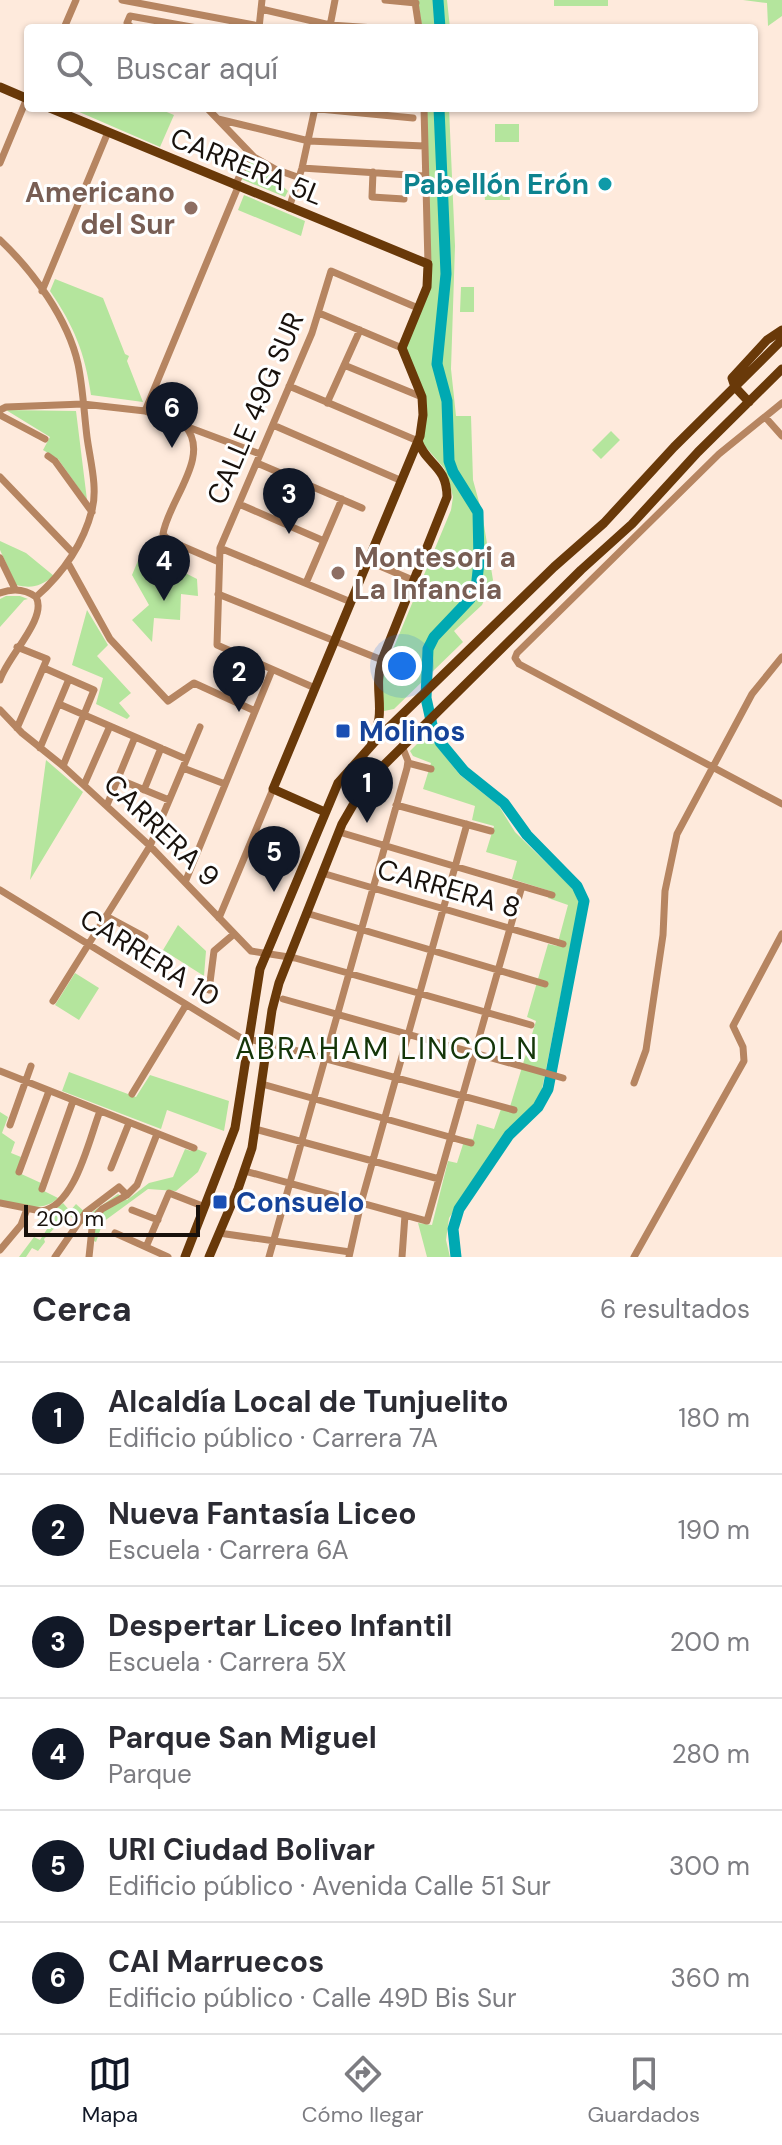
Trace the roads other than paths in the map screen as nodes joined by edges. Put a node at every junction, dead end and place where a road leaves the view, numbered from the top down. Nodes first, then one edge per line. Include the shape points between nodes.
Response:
1 (76, 0) edge
2 (122, 0) edge
3 (335, 0) edge
4 (385, 0) edge
5 (415, 2) edge
6 (262, 5) edge
7 (147, 6) junction
8 (201, 16) junction
9 (145, 18) junction
10 (66, 24) edge
11 (128, 24) edge
12 (177, 24) edge
13 (199, 24) edge
14 (227, 24) edge
15 (324, 24) edge
16 (330, 24) edge
17 (418, 24) edge
18 (0, 87) edge
19 (24, 96) edge
20 (24, 107) edge
21 (60, 112) edge
22 (211, 112) edge
23 (313, 112) edge
24 (353, 112) edge
25 (424, 112) edge
26 (413, 118) dead end
27 (218, 119) junction
28 (108, 132) junction
29 (309, 141) junction
30 (424, 146) junction
31 (250, 153) junction
32 (0, 163) edge
33 (302, 168) junction
34 (373, 172) junction
35 (424, 176) junction
36 (300, 178) junction
37 (237, 187) junction
38 (404, 199) dead end
39 (289, 208) junction
40 (1, 241) edge
41 (428, 264) junction
42 (42, 291) junction
43 (418, 308) junction
44 (319, 313) junction
45 (360, 330) junction
46 (782, 330) edge
47 (782, 340) edge
48 (402, 348) junction
49 (344, 365) junction
50 (782, 369) edge
51 (289, 386) junction
52 (735, 387) junction
53 (422, 397) junction
54 (749, 402) junction
55 (327, 403) junction
56 (782, 403) edge
57 (83, 404) junction
58 (145, 411) junction
59 (0, 412) edge
60 (766, 418) junction
61 (182, 423) junction
62 (273, 425) junction
63 (782, 436) edge
64 (45, 439) dead end
65 (418, 441) junction
66 (260, 454) junction
67 (48, 456) dead end
68 (257, 463) junction
69 (0, 477) edge
70 (402, 481) junction
71 (342, 499) junction
72 (239, 504) junction
73 (362, 508) dead end
74 (92, 512) junction
75 (324, 541) junction
76 (220, 548) junction
77 (73, 553) junction
78 (0, 558) edge
79 (368, 561) junction
80 (219, 562) junction
81 (68, 563) junction
82 (415, 581) junction
83 (306, 583) junction
84 (15, 589) junction
85 (0, 593) edge
86 (218, 594) junction
87 (36, 597) junction
88 (351, 602) junction
89 (335, 641) junction
90 (17, 647) junction
91 (782, 657) edge
92 (382, 660) junction
93 (45, 663) junction
94 (272, 670) junction
95 (69, 679) junction
96 (0, 680) edge
97 (315, 688) junction
98 (59, 704) junction
99 (0, 710) edge
100 (255, 711) junction
101 (84, 714) junction
102 (110, 726) junction
103 (200, 727) dead end
104 (17, 728) junction
105 (135, 737) junction
106 (402, 746) junction
107 (40, 748) junction
108 (161, 748) junction
109 (186, 759) junction
110 (408, 763) junction
111 (63, 766) junction
112 (713, 767) junction
113 (183, 768) junction
114 (348, 769) junction
115 (431, 769) dead end
116 (118, 779) junction
117 (225, 784) junction
118 (84, 785) junction
119 (273, 789) junction
120 (144, 790) junction
121 (169, 800) junction
122 (782, 804) edge
123 (107, 805) junction
124 (396, 805) junction
125 (325, 812) junction
126 (467, 824) junction
127 (491, 831) dead end
128 (339, 832) junction
129 (150, 846) junction
130 (385, 846) junction
131 (455, 866) junction
132 (322, 873) junction
133 (186, 880) junction
134 (522, 886) junction
135 (372, 888) junction
136 (0, 890) edge
137 (552, 895) dead end
138 (443, 909) junction
139 (306, 913) junction
140 (106, 916) junction
141 (219, 918) junction
142 (361, 929) junction
143 (510, 929) junction
144 (234, 934) junction
145 (782, 934) edge
146 (145, 937) dead end
147 (563, 944) dead end
148 (88, 945) junction
149 (431, 950) junction
150 (266, 954) junction
151 (289, 957) junction
152 (498, 970) junction
153 (349, 973) junction
154 (545, 984) dead end
155 (209, 990) dead end
156 (419, 993) junction
157 (283, 999) dead end
158 (53, 1001) dead end
159 (186, 1005) junction
160 (486, 1012) junction
161 (337, 1015) junction
162 (531, 1025) dead end
163 (408, 1035) junction
164 (249, 1040) junction
165 (268, 1043) junction
166 (474, 1054) junction
167 (324, 1058) junction
168 (31, 1066) dead end
169 (0, 1071) edge
170 (396, 1078) junction
171 (561, 1078) dead end
172 (25, 1082) junction
173 (634, 1083) dead end
174 (262, 1084) junction
175 (49, 1091) junction
176 (132, 1094) dead end
177 (462, 1096) junction
178 (313, 1099) junction
179 (73, 1101) junction
180 (514, 1110) dead end
181 (100, 1111) junction
182 (384, 1119) junction
183 (129, 1123) junction
184 (10, 1125) dead end
185 (255, 1129) junction
186 (157, 1134) junction
187 (451, 1137) junction
188 (302, 1142) junction
189 (471, 1143) dead end
190 (194, 1148) dead end
191 (373, 1161) junction
192 (111, 1168) dead end
193 (245, 1171) junction
194 (19, 1172) dead end
195 (439, 1179) junction
196 (290, 1184) junction
197 (42, 1189) dead end
198 (127, 1195) junction
199 (0, 1203) edge
200 (361, 1203) junction
201 (205, 1207) junction
202 (27, 1209) junction
203 (132, 1210) dead end
204 (405, 1215) junction
205 (158, 1220) junction
206 (115, 1233) dead end
207 (219, 1233) junction
208 (274, 1241) junction
209 (146, 1247) junction
210 (0, 1250) edge
211 (349, 1254) edge
212 (55, 1257) edge
213 (89, 1257) edge
214 (168, 1257) edge
215 (185, 1257) edge
216 (209, 1257) edge
217 (269, 1257) edge
218 (402, 1257) edge
219 (634, 1257) edge

1 - 10 street
2 - 7 street
3 - 16 street
4 - 5 street
5 - 17 street
6 - 15 street
7 - 8 street
7 - 9 street
8 - 13 street
8 - 14 street
9 - 11 street via 130,16
9 - 12 street
18 - 19 main road
20 - 32 street
21 - 28 main road, CARRERA 5L
22 - 27 street
23 - 29 street
24 - 26 street
25 - 30 street
27 - 29 street
27 - 31 street
28 - 37 main road, CARRERA 5L
28 - 42 street
29 - 30 street
29 - 33 street
30 - 35 street
31 - 36 street
31 - 37 street
33 - 34 street
33 - 36 street
34 - 35 street
34 - 38 street via 371,195
35 - 41 street
36 - 39 street
37 - 39 main road, CARRERA 5L
37 - 58 street
39 - 41 main road, CARRERA 5L
40 - 42 street
41 - 43 main road via 427,287
42 - 57 street via 78,361
43 - 44 street, CALLE 49G SUR via 331,271
43 - 48 main road
44 - 45 street
44 - 51 street, CALLE 49G SUR
45 - 48 street
45 - 49 street
46 - 52 main road via 733,374
47 - 52 main road
48 - 53 main road
49 - 53 street
49 - 55 street
50 - 54 main road
51 - 55 street
51 - 62 street, CALLE 49G SUR
52 - 54 main road
52 - 114 main road via 604,523
53 - 65 main road
54 - 106 main road via 632,524
55 - 65 street
56 - 60 street
57 - 58 street
57 - 59 street via 6,407
57 - 74 street
58 - 61 street
59 - 64 street
60 - 63 street
60 - 112 street via 719,454 515,656 519,664
61 - 66 street
61 - 80 street via 196,449 163,534
62 - 66 street, CALLE 49G SUR
62 - 70 street
65 - 70 main road
65 - 82 main road via 447,490 445,509
66 - 68 street, CALLE 49G SUR
67 - 74 street
68 - 71 street
68 - 72 street, CALLE 49G SUR
69 - 77 street
70 - 79 main road
71 - 73 street
71 - 75 street
72 - 75 street
72 - 76 street, CALLE 49G SUR
74 - 77 street
75 - 83 street
76 - 80 street, CALLE 49G SUR
76 - 83 street
77 - 81 street
78 - 84 street
79 - 82 street
79 - 88 main road
80 - 86 street, CALLE 49G SUR
81 - 87 street
81 - 100 street via 110,639 170,701 191,683
82 - 92 main road
83 - 88 street
84 - 85 street
84 - 87 street
86 - 89 street
86 - 94 street, CALLE 49G SUR via 217,645
87 - 90 street via 37,616
88 - 89 main road
89 - 92 street
89 - 97 main road
90 - 93 street
90 - 96 street
91 - 112 street via 752,694
92 - 114 main road via 379,726
93 - 95 street
93 - 104 street
94 - 97 street
94 - 100 street
95 - 98 street
95 - 101 street via 94,690
97 - 119 main road
98 - 101 street
98 - 107 street
99 - 104 street, CARRERA 9
100 - 117 street
101 - 102 street
101 - 111 street
102 - 105 street
102 - 118 street
103 - 109 street
104 - 107 street, CARRERA 9
105 - 108 street
105 - 116 street
106 - 110 street
106 - 128 main road via 360,793
107 - 111 street, CARRERA 9
108 - 109 street
108 - 120 street
109 - 113 street
110 - 115 street
110 - 124 street
111 - 118 street, CARRERA 9
112 - 122 street
112 - 173 street via 677,834 646,1050
113 - 117 street
113 - 121 street
114 - 125 main road
116 - 120 street
116 - 123 street
117 - 133 street
118 - 123 street, CARRERA 9
119 - 125 main road
119 - 141 street
120 - 121 street
121 - 129 street
123 - 129 street, CARRERA 9
124 - 126 street
124 - 130 street
125 - 150 main road
126 - 127 street
126 - 131 street
128 - 130 street
128 - 132 main road
129 - 133 street, CARRERA 9
129 - 140 street
130 - 131 street
130 - 135 street
131 - 134 street
131 - 138 street
132 - 135 street, CARRERA 8
132 - 139 main road
133 - 141 street, CARRERA 9
134 - 137 street
134 - 143 street
135 - 138 street, CARRERA 8
135 - 142 street
136 - 148 street, CARRERA 10
138 - 143 street, CARRERA 8
138 - 149 street
139 - 142 street
139 - 151 main road
140 - 146 street
140 - 148 street
141 - 144 street, CARRERA 9
142 - 149 street
142 - 153 street
143 - 147 street, CARRERA 8
143 - 152 street
144 - 150 street, CARRERA 9 via 251,951
144 - 155 street via 214,951
145 - 219 street via 733,1026 744,1061
148 - 158 street
148 - 159 street, CARRERA 10
149 - 152 street
149 - 156 street
150 - 151 street, CARRERA 9
150 - 164 main road
151 - 153 street, CARRERA 9
151 - 165 main road via 276,990
152 - 154 street
152 - 160 street
153 - 156 street, CARRERA 9
153 - 161 street
156 - 160 street, CARRERA 9
156 - 163 street
157 - 161 street
159 - 164 street, CARRERA 10
159 - 176 street
160 - 162 street, CARRERA 9
160 - 166 street
161 - 163 street
161 - 167 street
163 - 166 street
163 - 170 street
164 - 165 street, CARRERA 10
164 - 201 main road via 235,1128
165 - 167 street, CARRERA 10
165 - 174 main road
166 - 171 street
166 - 177 street
167 - 170 street, CARRERA 10
167 - 178 street
168 - 172 street
169 - 172 street
170 - 177 street, CARRERA 10
170 - 182 street
172 - 175 street
172 - 184 street
174 - 178 street
174 - 185 main road
175 - 179 street
175 - 194 street
177 - 180 street, CARRERA 10
177 - 187 street
178 - 182 street
178 - 188 street
179 - 181 street
179 - 197 street
181 - 183 street
181 - 202 street via 69,1192 48,1210
182 - 187 street
182 - 191 street
183 - 186 street
183 - 192 street
185 - 188 street
185 - 193 main road
186 - 190 street
186 - 198 street via 139,1181
187 - 189 street
187 - 195 street
188 - 191 street
188 - 196 street
191 - 195 street
191 - 200 street
193 - 196 street
193 - 207 main road
195 - 204 street via 427,1221
196 - 200 street
196 - 208 street
198 - 212 street via 119,1187 86,1212
198 - 213 street via 93,1219
199 - 202 street
200 - 204 street
200 - 211 street
201 - 205 street via 169,1193
201 - 215 main road
202 - 210 street
203 - 205 street
204 - 218 street
205 - 209 street
206 - 209 street
207 - 208 street
207 - 216 main road
208 - 211 street
208 - 217 street
209 - 214 street

